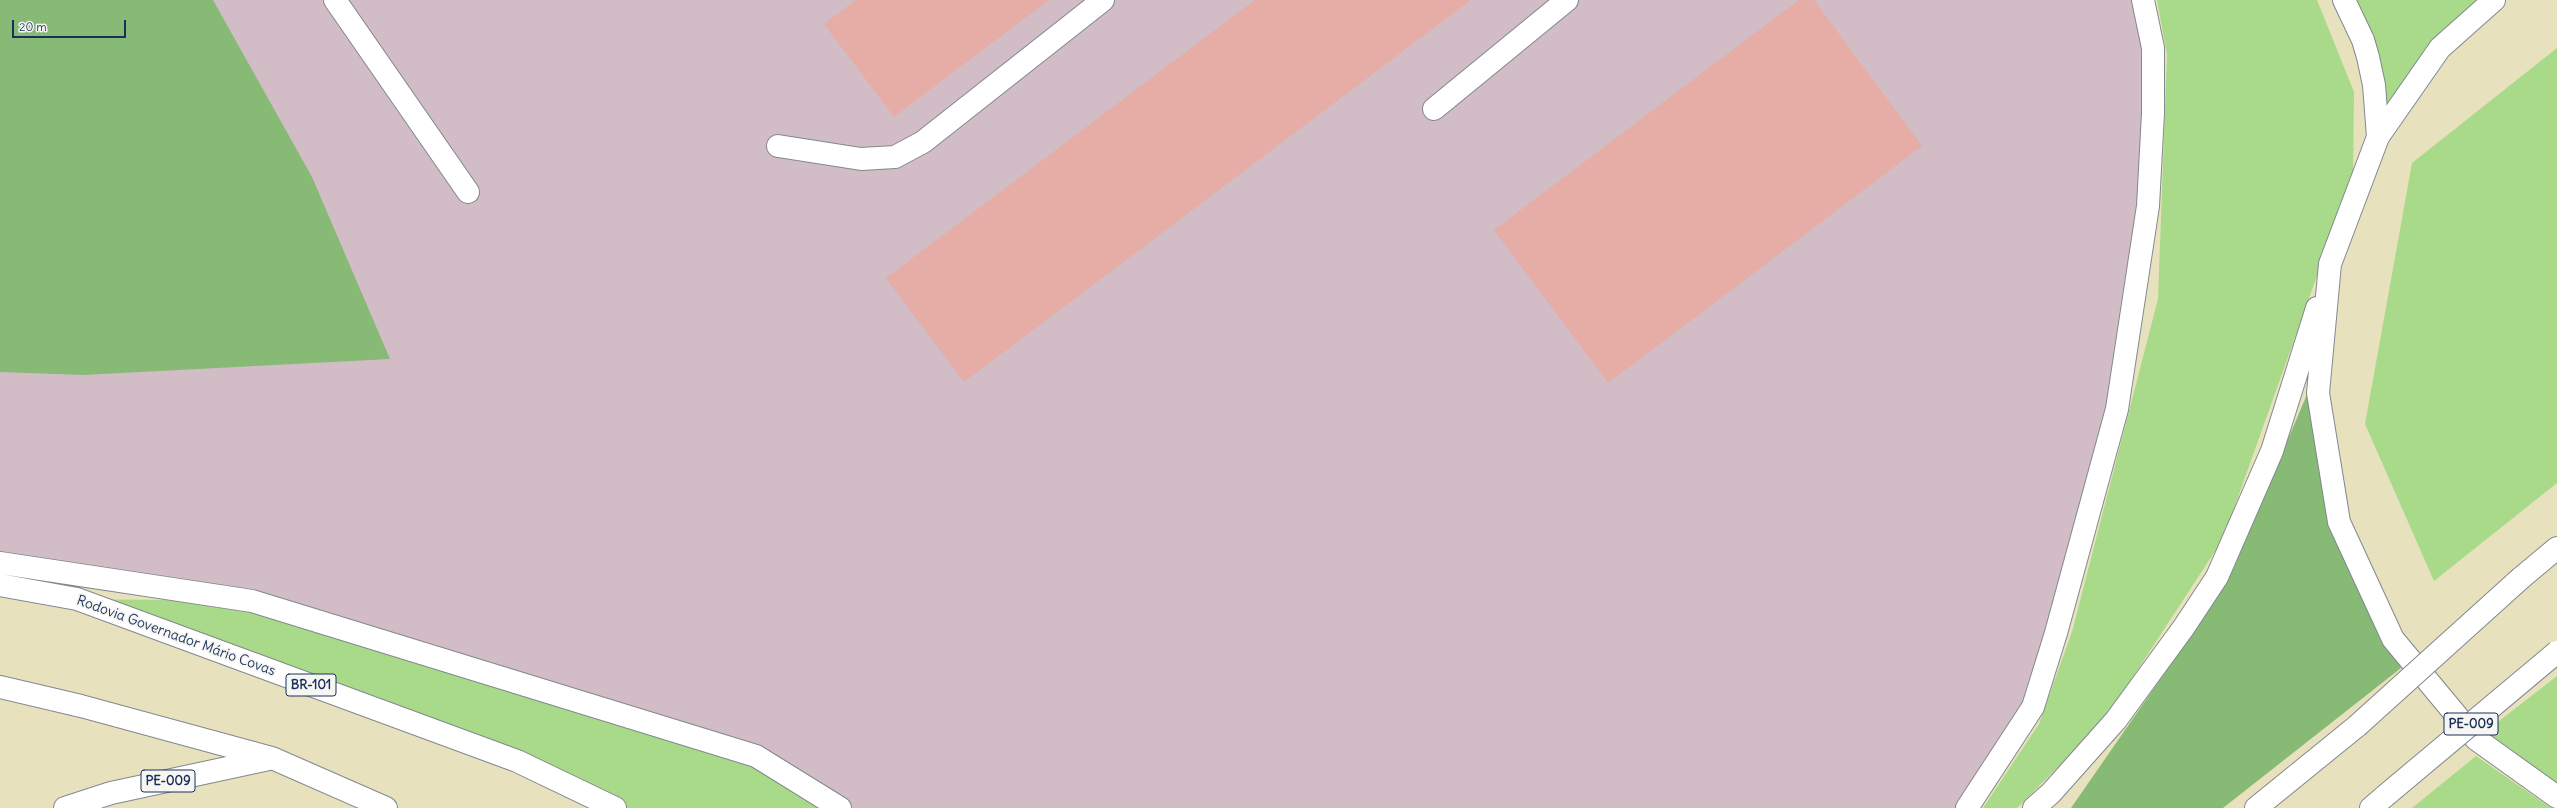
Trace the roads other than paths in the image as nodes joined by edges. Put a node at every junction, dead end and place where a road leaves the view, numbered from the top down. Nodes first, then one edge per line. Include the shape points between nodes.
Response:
1 (335, 0) edge
2 (1103, 0) edge
3 (1567, 0) edge
4 (2144, 0) edge
5 (2344, 0) edge
6 (2494, 0) edge
7 (1434, 109) dead end
8 (2378, 137) junction
9 (778, 146) dead end
10 (468, 192) dead end
11 (2330, 264) junction
12 (2557, 548) edge
13 (0, 563) edge
14 (0, 585) edge
15 (2557, 652) edge
16 (0, 687) edge
17 (272, 758) junction
18 (2557, 797) edge
19 (2378, 802) edge
20 (65, 808) edge
21 (386, 808) edge
22 (615, 808) edge
23 (840, 808) edge
24 (1967, 808) edge
25 (2034, 808) edge
26 (2256, 808) edge

1 - 10 main road
2 - 9 main road via 923,142 895,156 861,159
3 - 7 main road
4 - 24 main road via 2153,48 2153,113 2148,206 2117,409 2056,633 2033,707
5 - 8 main road via 2368,57 2374,84
6 - 8 main road via 2440,48
8 - 11 main road
11 - 18 main road via 2318,393 2339,522 2393,639 2476,739
11 - 25 main road via 2272,451 2217,577 2116,720 2051,793
12 - 26 main road, bridge via 2357,726
13 - 23 main road via 252,600 756,756
14 - 22 main road, Rodovia Governador Mário Covas / BR-101 via 84,602 517,761
15 - 19 main road, PE-009, bridge
16 - 17 main road via 81,706
17 - 20 main road, PE-009 via 110,793
17 - 21 main road

